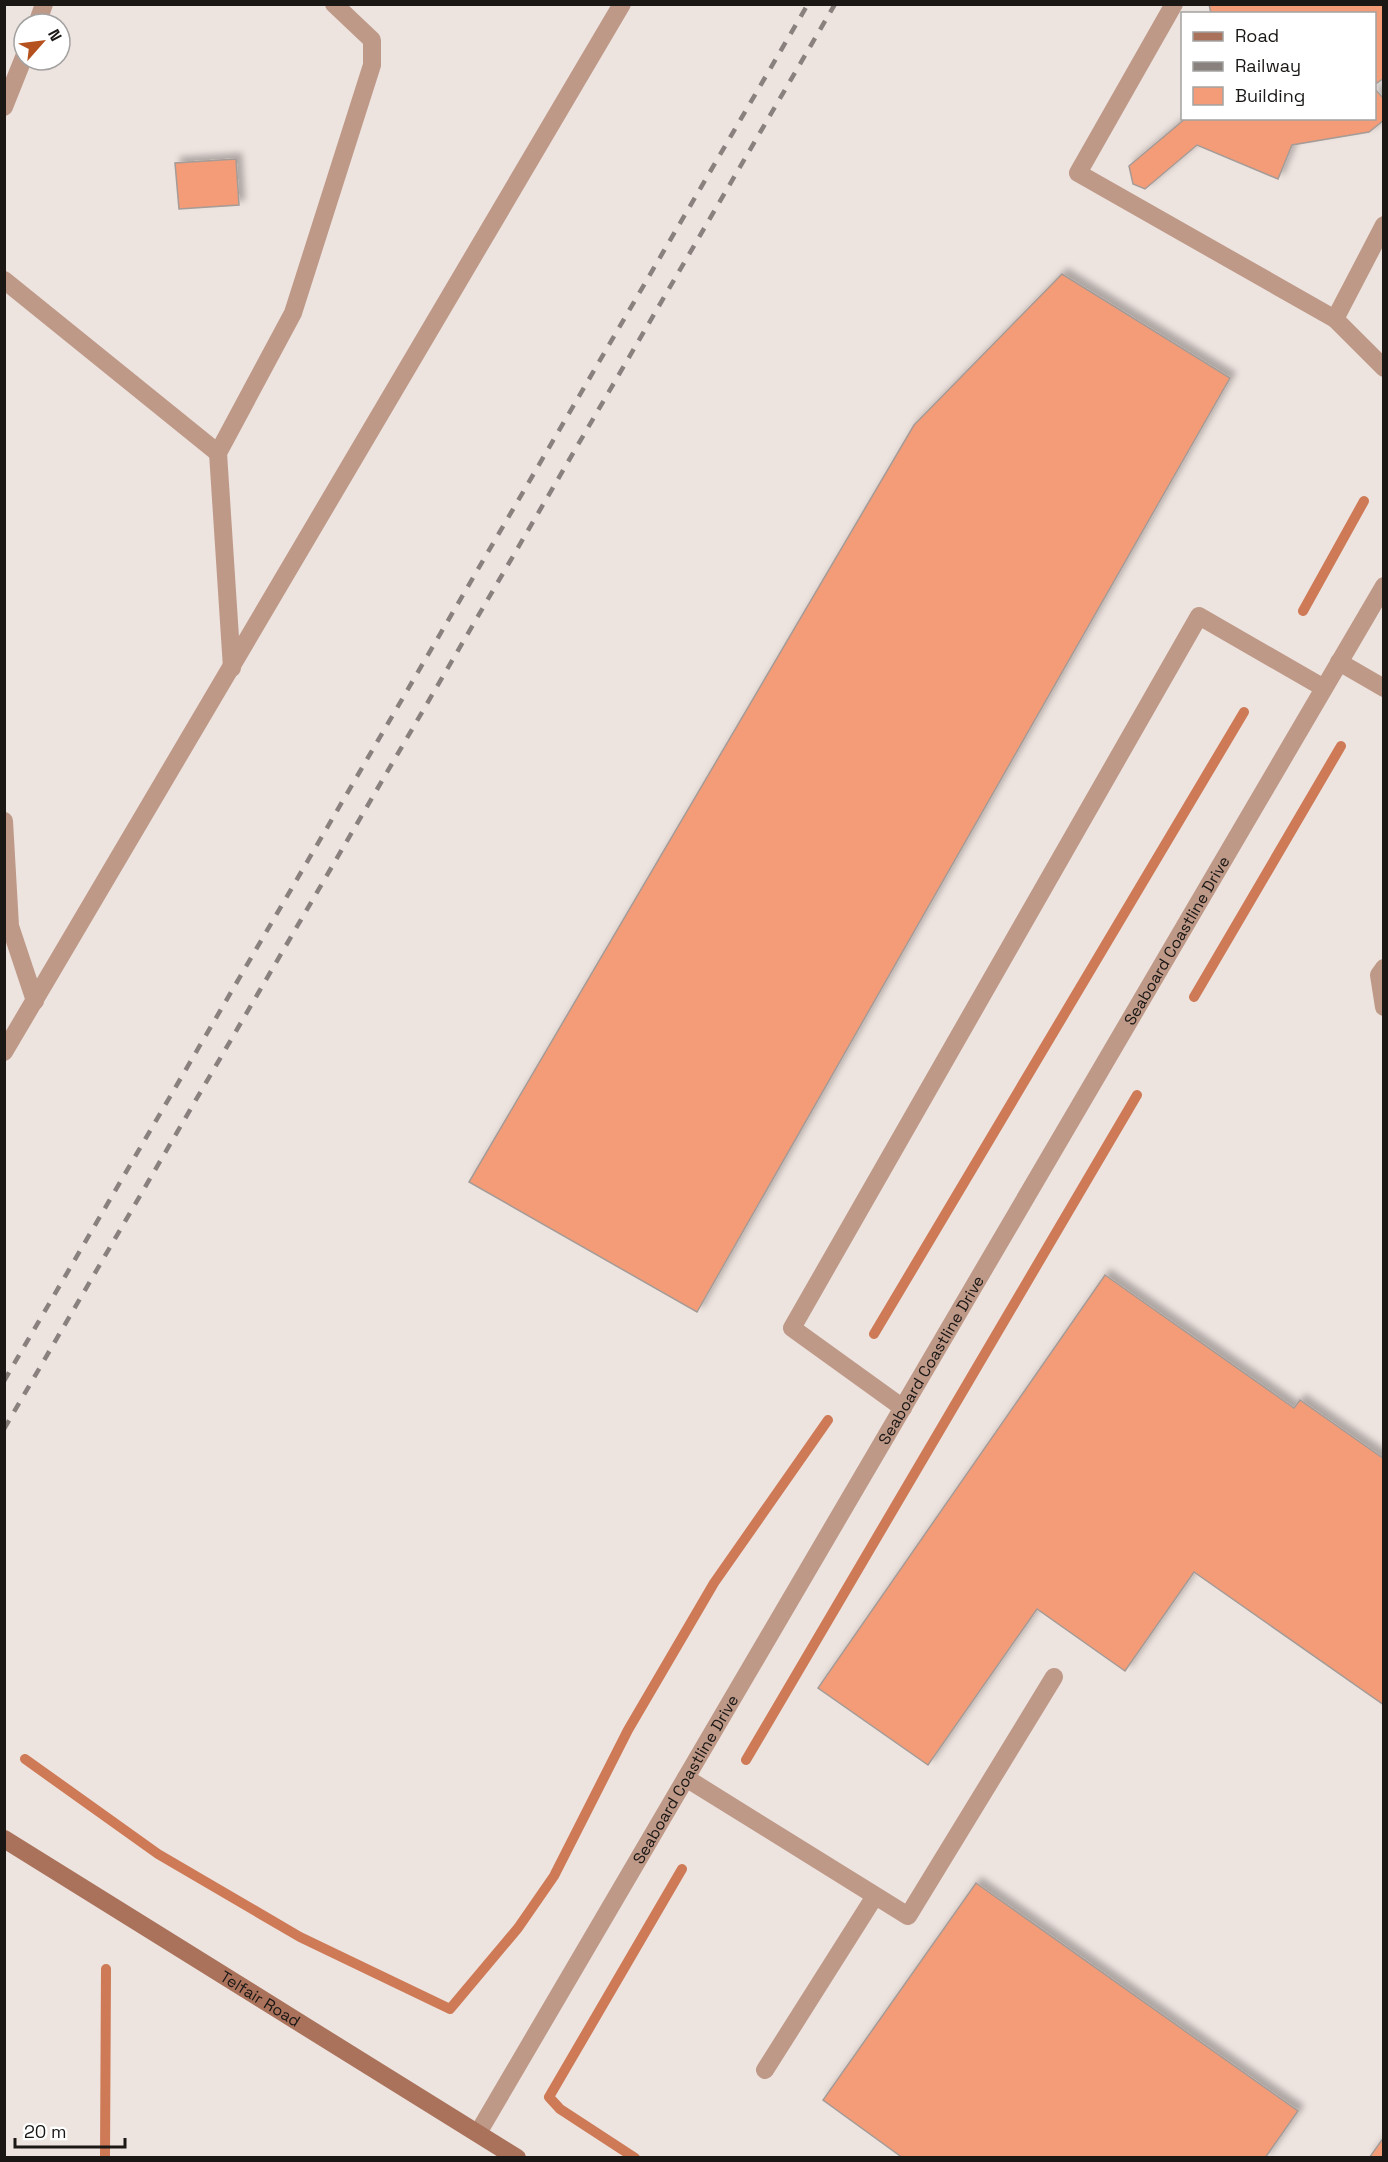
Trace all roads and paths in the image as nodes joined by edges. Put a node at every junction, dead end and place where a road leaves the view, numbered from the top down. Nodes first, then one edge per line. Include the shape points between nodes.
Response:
1 (334, 4) edge
2 (622, 4) edge
3 (1174, 4) edge
4 (18, 72) edge
5 (4, 107) edge
6 (1383, 225) edge
7 (4, 280) edge
8 (1335, 319) junction
9 (1383, 368) edge
10 (218, 453) junction
11 (1383, 586) edge
12 (1339, 662) junction
13 (232, 668) junction
14 (1324, 688) junction
15 (1383, 688) edge
16 (4, 821) edge
17 (1383, 968) edge
18 (35, 1001) junction
19 (1383, 1007) edge
20 (11, 1027) edge
21 (4, 1052) edge
22 (903, 1407) junction
23 (1054, 1677) dead end
24 (686, 1778) junction
25 (4, 1839) edge
26 (875, 1896) junction
27 (765, 2070) dead end
28 (478, 2133) junction
29 (517, 2157) edge

1 - 10 street via 372,40 372,65 293,313
2 - 13 street
3 - 8 street via 1078,173
4 - 5 street
6 - 8 street
7 - 10 street
8 - 9 street
10 - 13 street
11 - 12 street, Seaboard Coastline Drive
12 - 14 street, Seaboard Coastline Drive
12 - 15 street
13 - 18 street
14 - 22 street, Seaboard Coastline Drive
14 - 22 street via 1199,616 792,1328
16 - 18 street via 10,926
17 - 19 street
18 - 20 street
20 - 21 street
22 - 24 street, Seaboard Coastline Drive
23 - 26 street via 908,1916
24 - 26 street
24 - 28 street, Seaboard Coastline Drive
25 - 28 street, Telfair Road
26 - 27 street
28 - 29 street, Telfair Road

